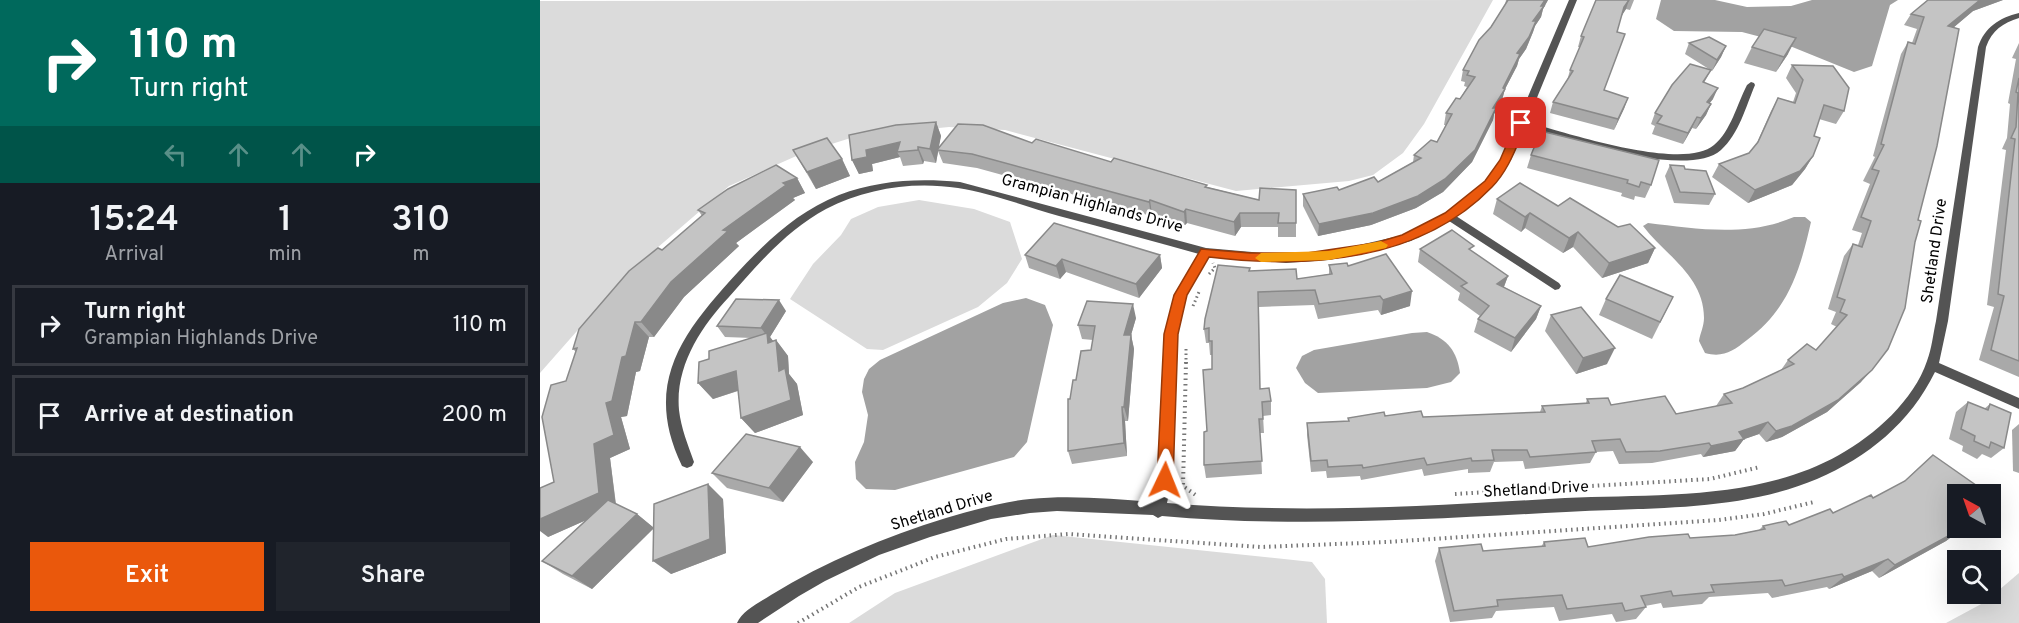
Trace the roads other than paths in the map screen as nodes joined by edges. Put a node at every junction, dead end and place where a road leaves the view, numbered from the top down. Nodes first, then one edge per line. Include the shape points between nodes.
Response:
1 (1573, 0) edge
2 (2019, 15) edge
3 (1751, 85) dead end
4 (1521, 123) junction
5 (1449, 216) junction
6 (1206, 252) junction
7 (1555, 286) dead end
8 (1932, 365) junction
9 (2019, 404) edge
10 (687, 462) dead end
11 (1158, 511) junction
12 (745, 623) edge

1 - 4 street, Grampian Highlands Drive
2 - 8 street, Shetland Drive via 1995,25 1986,34 1982,47 1942,321
3 - 4 street via 1724,142 1712,152 1688,158 1641,154
4 - 5 street, Grampian Highlands Drive via 1506,160 1489,184
5 - 6 street, Grampian Highlands Drive via 1407,238 1329,256 1286,259
5 - 7 street
6 - 10 street, Grampian Highlands Drive via 951,183 906,181 873,187 838,200 782,234 711,307 690,339 673,393 675,427
6 - 11 street via 1180,295 1171,334 1165,480
8 - 9 street
8 - 11 street, Shetland Drive via 1913,400 1883,432 1844,459 1768,488 1704,497 1388,516
11 - 12 street, Shetland Drive via 1090,503 1003,509 917,533 841,564

